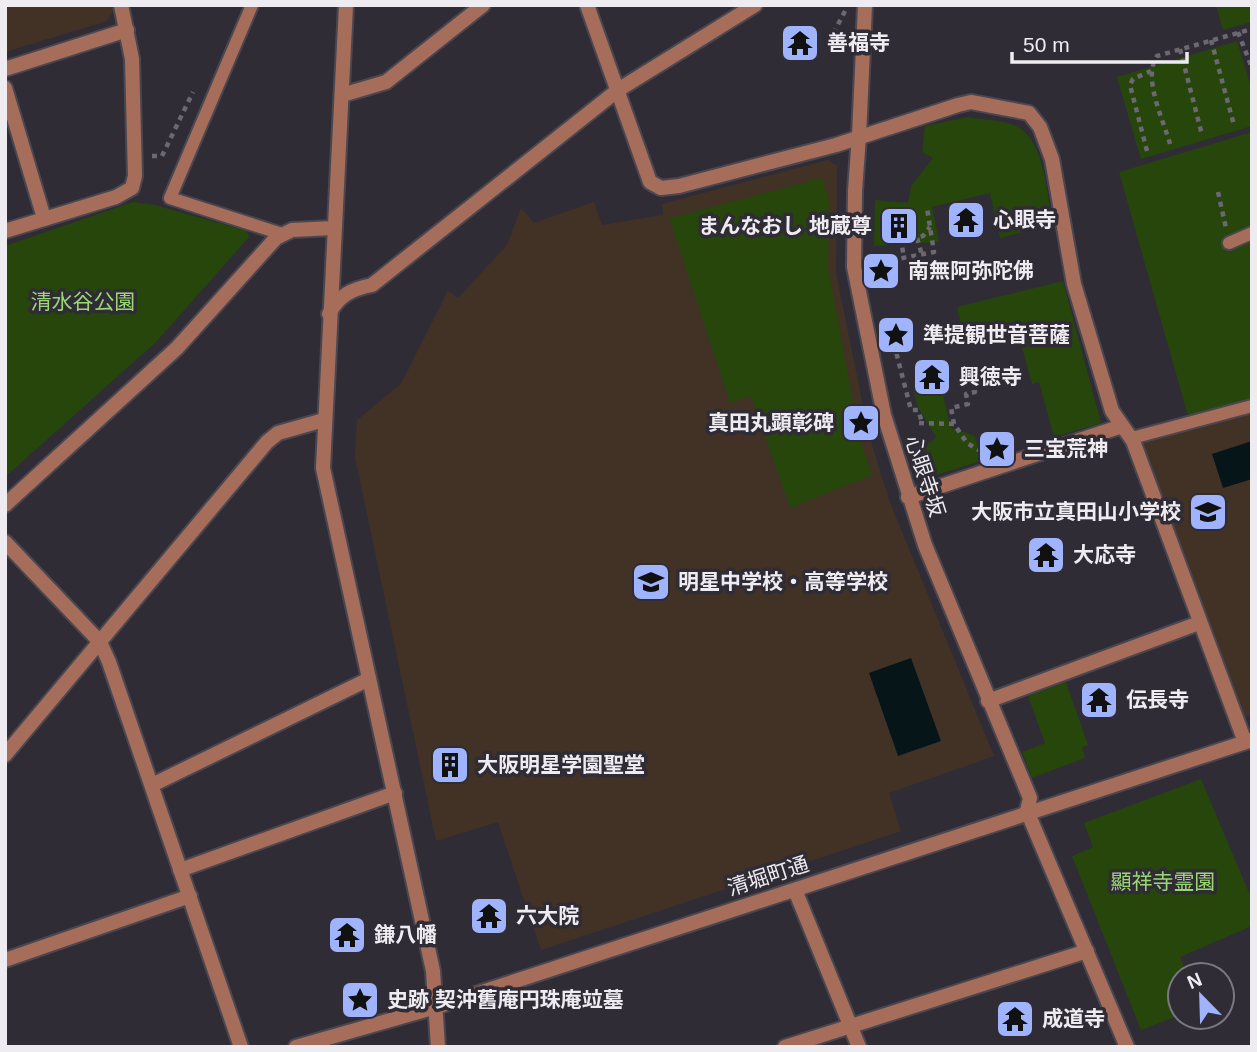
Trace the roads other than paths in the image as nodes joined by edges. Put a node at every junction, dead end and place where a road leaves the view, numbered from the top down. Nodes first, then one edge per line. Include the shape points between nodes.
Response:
1 (121, 5) edge
2 (252, 5) edge
3 (346, 5) edge
4 (483, 5) edge
5 (587, 5) edge
6 (755, 5) edge
7 (865, 5) edge
8 (128, 30) junction
9 (5, 69) edge
10 (5, 88) edge
11 (618, 90) junction
12 (342, 95) junction
13 (859, 136) junction
14 (44, 218) junction
15 (332, 229) junction
16 (5, 231) edge
17 (1252, 233) edge
18 (282, 234) junction
19 (1229, 243) road end
20 (329, 315) junction
21 (1252, 406) edge
22 (324, 420) junction
23 (1122, 426) junction
24 (1132, 438) junction
25 (908, 497) junction
26 (5, 505) edge
27 (5, 542) edge
28 (1199, 623) junction
29 (100, 642) junction
30 (369, 679) junction
31 (988, 701) junction
32 (1249, 741) edge
33 (5, 755) edge
34 (152, 785) junction
35 (395, 793) junction
36 (1027, 811) junction
37 (180, 870) junction
38 (795, 890) junction
39 (190, 896) junction
40 (1087, 951) junction
41 (5, 960) edge
42 (436, 1007) junction
43 (850, 1024) junction
44 (241, 1047) edge
45 (296, 1047) edge
46 (438, 1047) edge
47 (785, 1047) edge
48 (859, 1047) edge
49 (1126, 1047) edge

1 - 8 street
2 - 18 lane via 170,198
3 - 12 street
4 - 12 street via 386,82
5 - 11 street
6 - 11 street
7 - 13 street, 心眼寺坂
8 - 9 street
8 - 14 street via 135,157 132,188
10 - 14 street
11 - 13 street via 650,182 661,188
11 - 20 street via 372,285 352,289 336,301
12 - 15 street
13 - 23 street via 971,102 1029,113 1034,118 1052,159 1074,284 1112,411
13 - 25 street, 心眼寺坂 via 854,267 884,415
14 - 16 street
15 - 18 street
15 - 20 street
17 - 19 lane
18 - 26 street via 177,348
20 - 22 street
21 - 24 lane
22 - 29 street via 278,433 267,442
22 - 30 street via 323,468
23 - 24 street
23 - 25 street
24 - 28 street
25 - 31 street, 心眼寺坂
27 - 29 street
28 - 31 street
28 - 32 street
29 - 33 street
29 - 34 street
30 - 34 street
30 - 35 street
31 - 36 street, 心眼寺坂 via 1031,798
32 - 36 street, 清堀町通
34 - 37 street
35 - 37 street
35 - 42 street via 433,971
36 - 38 street, 清堀町通
36 - 40 street, 心眼寺坂
37 - 39 street
38 - 42 street, 清堀町通
38 - 43 street
39 - 41 street
39 - 44 street
40 - 43 street
40 - 49 street, 心眼寺坂
42 - 45 street, 清堀町通
42 - 46 street
43 - 47 street
43 - 48 street

